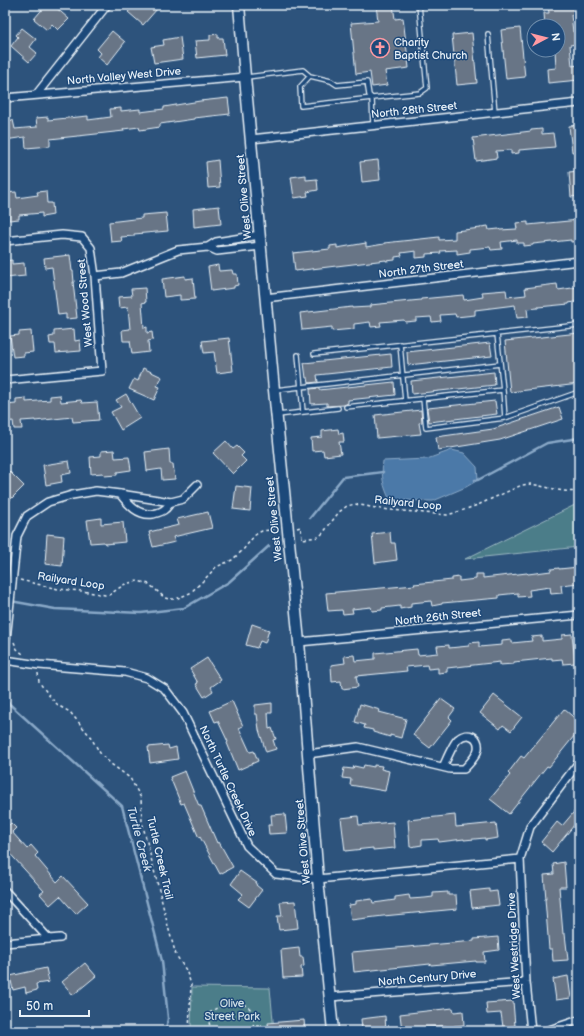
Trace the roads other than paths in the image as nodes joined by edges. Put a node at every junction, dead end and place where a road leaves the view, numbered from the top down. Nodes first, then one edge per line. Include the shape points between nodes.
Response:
1 (107, 5) edge
2 (239, 5) edge
3 (419, 5) edge
4 (488, 34) dead end
5 (310, 76) junction
6 (245, 77) junction
7 (36, 95) junction
8 (5, 98) edge
9 (372, 98) junction
10 (579, 103) edge
11 (495, 112) junction
12 (373, 126) junction
13 (251, 139) junction
14 (5, 241) edge
15 (260, 241) junction
16 (208, 247) junction
17 (579, 261) edge
18 (95, 276) junction
19 (266, 298) junction
20 (579, 325) edge
21 (497, 334) junction
22 (400, 344) junction
23 (314, 354) dead end
24 (298, 356) dead end
25 (500, 364) junction
26 (402, 375) junction
27 (5, 380) edge
28 (301, 387) junction
29 (274, 390) junction
30 (503, 390) junction
31 (579, 392) edge
32 (423, 399) junction
33 (404, 401) junction
34 (346, 407) dead end
35 (338, 408) dead end
36 (303, 412) junction
37 (276, 415) junction
38 (505, 418) junction
39 (197, 485) dead end
40 (120, 494) junction
41 (171, 502) junction
42 (579, 614) edge
43 (299, 642) junction
44 (5, 649) edge
45 (5, 660) edge
46 (308, 754) junction
47 (579, 762) edge
48 (443, 767) junction
49 (520, 859) junction
50 (318, 879) junction
51 (5, 891) edge
52 (60, 938) dead end
53 (49, 939) junction
54 (5, 943) edge
55 (526, 982) junction
56 (330, 997) junction
57 (579, 1020) edge
58 (333, 1031) edge
59 (531, 1031) edge
60 (546, 1031) edge

1 - 7 street
2 - 6 main road, West Olive Street
3 - 9 lane via 427,88 420,93
4 - 11 lane
5 - 6 lane via 303,70
5 - 9 lane via 337,85 367,82
5 - 9 lane via 300,87 301,106
6 - 7 street, North Valley West Drive
6 - 13 main road, West Olive Street
7 - 8 street, North Valley West Drive
9 - 12 lane
10 - 11 street, North 28th Street
11 - 12 street, North 28th Street
12 - 13 street, North 28th Street
13 - 15 main road, West Olive Street
14 - 18 street, West Wood Street via 62,235 82,238 91,248
15 - 16 street via 216,242
15 - 16 street via 217,251
15 - 19 main road, West Olive Street
16 - 18 street via 178,250 121,273
17 - 19 street, North 27th Street
18 - 27 street, West Wood Street via 102,371
19 - 29 main road, West Olive Street
20 - 21 lane
21 - 22 lane
21 - 25 lane
22 - 23 lane
22 - 26 lane
24 - 28 lane
25 - 26 lane
25 - 30 lane
26 - 28 lane
26 - 33 lane
28 - 29 lane
28 - 36 lane
29 - 37 main road, West Olive Street
30 - 32 lane
30 - 38 lane
31 - 38 lane
32 - 33 lane
32 - 38 lane via 426,428
33 - 34 lane
35 - 36 lane
36 - 37 lane
37 - 43 main road, West Olive Street
39 - 41 street via 184,499
40 - 41 street
40 - 41 street via 138,512 148,514 165,509
40 - 44 street via 96,491 72,495 48,502 27,516 17,536 16,580
42 - 43 street, North 26th Street
43 - 46 main road, West Olive Street
45 - 50 street, North Turtle Creek Drive via 125,672 147,678 165,689 183,713 247,846 276,874
46 - 48 street via 358,746
46 - 50 main road, West Olive Street
47 - 49 street via 530,827
48 - 48 street via 464,769 470,764 478,750 478,742 474,736 464,736 457,740
49 - 50 street, North Turtle Creek Drive
49 - 55 street, West Westridge Drive
50 - 56 main road, West Olive Street
51 - 53 street
52 - 53 street
53 - 54 street
55 - 56 street, North Century Drive
55 - 59 street, West Westridge Drive
56 - 58 main road, West Olive Street
57 - 60 street

